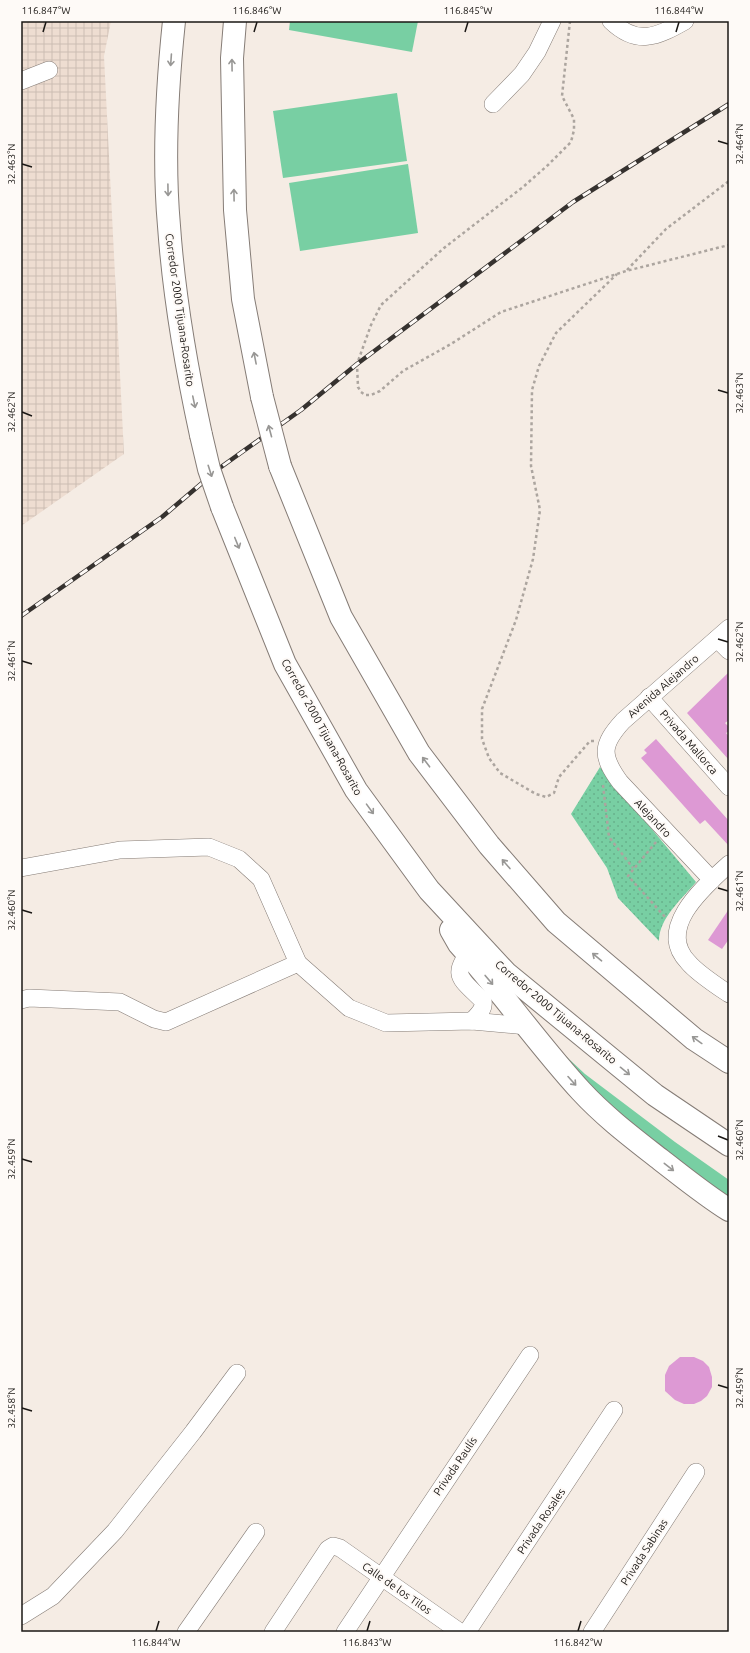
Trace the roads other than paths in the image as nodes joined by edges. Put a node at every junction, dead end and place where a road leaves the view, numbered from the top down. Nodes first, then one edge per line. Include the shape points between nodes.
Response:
1 (174, 21) edge
2 (235, 21) edge
3 (552, 21) edge
4 (685, 21) edge
5 (616, 26) edge
6 (49, 70) dead end
7 (21, 81) edge
8 (493, 104) dead end
9 (723, 633) edge
10 (729, 651) edge
11 (649, 697) junction
12 (607, 750) joint
13 (729, 787) edge
14 (729, 864) edge
15 (21, 868) edge
16 (712, 880) junction
17 (473, 948) junction
18 (298, 963) junction
19 (728, 992) edge
20 (21, 1000) edge
21 (472, 1021) junction
22 (528, 1026) junction
23 (729, 1062) edge
24 (729, 1145) edge
25 (729, 1210) edge
26 (530, 1355) dead end
27 (237, 1373) dead end
28 (614, 1410) dead end
29 (696, 1472) dead end
30 (256, 1532) dead end
31 (381, 1577) junction
32 (21, 1616) edge
33 (186, 1632) edge
34 (272, 1632) edge
35 (345, 1632) edge
36 (460, 1632) edge
37 (468, 1632) edge
38 (592, 1632) edge

1 -> 17 highway, Corredor 2000 Tijuana-Rosarito, bridge via 166,132 168,226 188,376 209,469 285,664 356,790 429,890 458,944
23 -> 2 highway, bridge via 694,1039 556,922 489,845 419,753 341,617 280,466 262,397 243,299 235,210 232,58
3 - 8 street via 537,52 522,74
4 - 5 street via 649,37 636,37
6 - 7 street
9 - 10 street
9 - 11 street, Avenida Alejandro
11 - 12 street, Avenida Alejandro via 623,721
11 - 13 street, Privada Mallorca
12 - 16 street, Alejandro via 611,770 620,782
14 - 16 street
15 - 18 street via 120,850 209,847 239,859 260,879
16 - 19 street via 682,917 677,929 676,942 688,962
17 - 21 street via 460,964 459,971 464,982 483,1001 483,1009
17 -> 22 highway
17 -> 24 highway, Corredor 2000 Tijuana-Rosarito via 654,1095
18 - 20 street via 166,1022 154,1019 120,1002 29,998
18 - 21 street via 349,1008 386,1023
21 - 22 street
22 -> 25 highway via 571,1080 618,1128 709,1198
26 - 31 street, Privada Raulís
27 - 32 street via 115,1531 53,1596
28 - 37 street, Privada Rosales
29 - 38 street, Privada Sabinas
30 - 33 street
31 - 34 street, Calle de los Tilos via 340,1548 333,1546 328,1549
31 - 35 street, Privada Raulís
31 - 36 street, Calle de los Tilos

